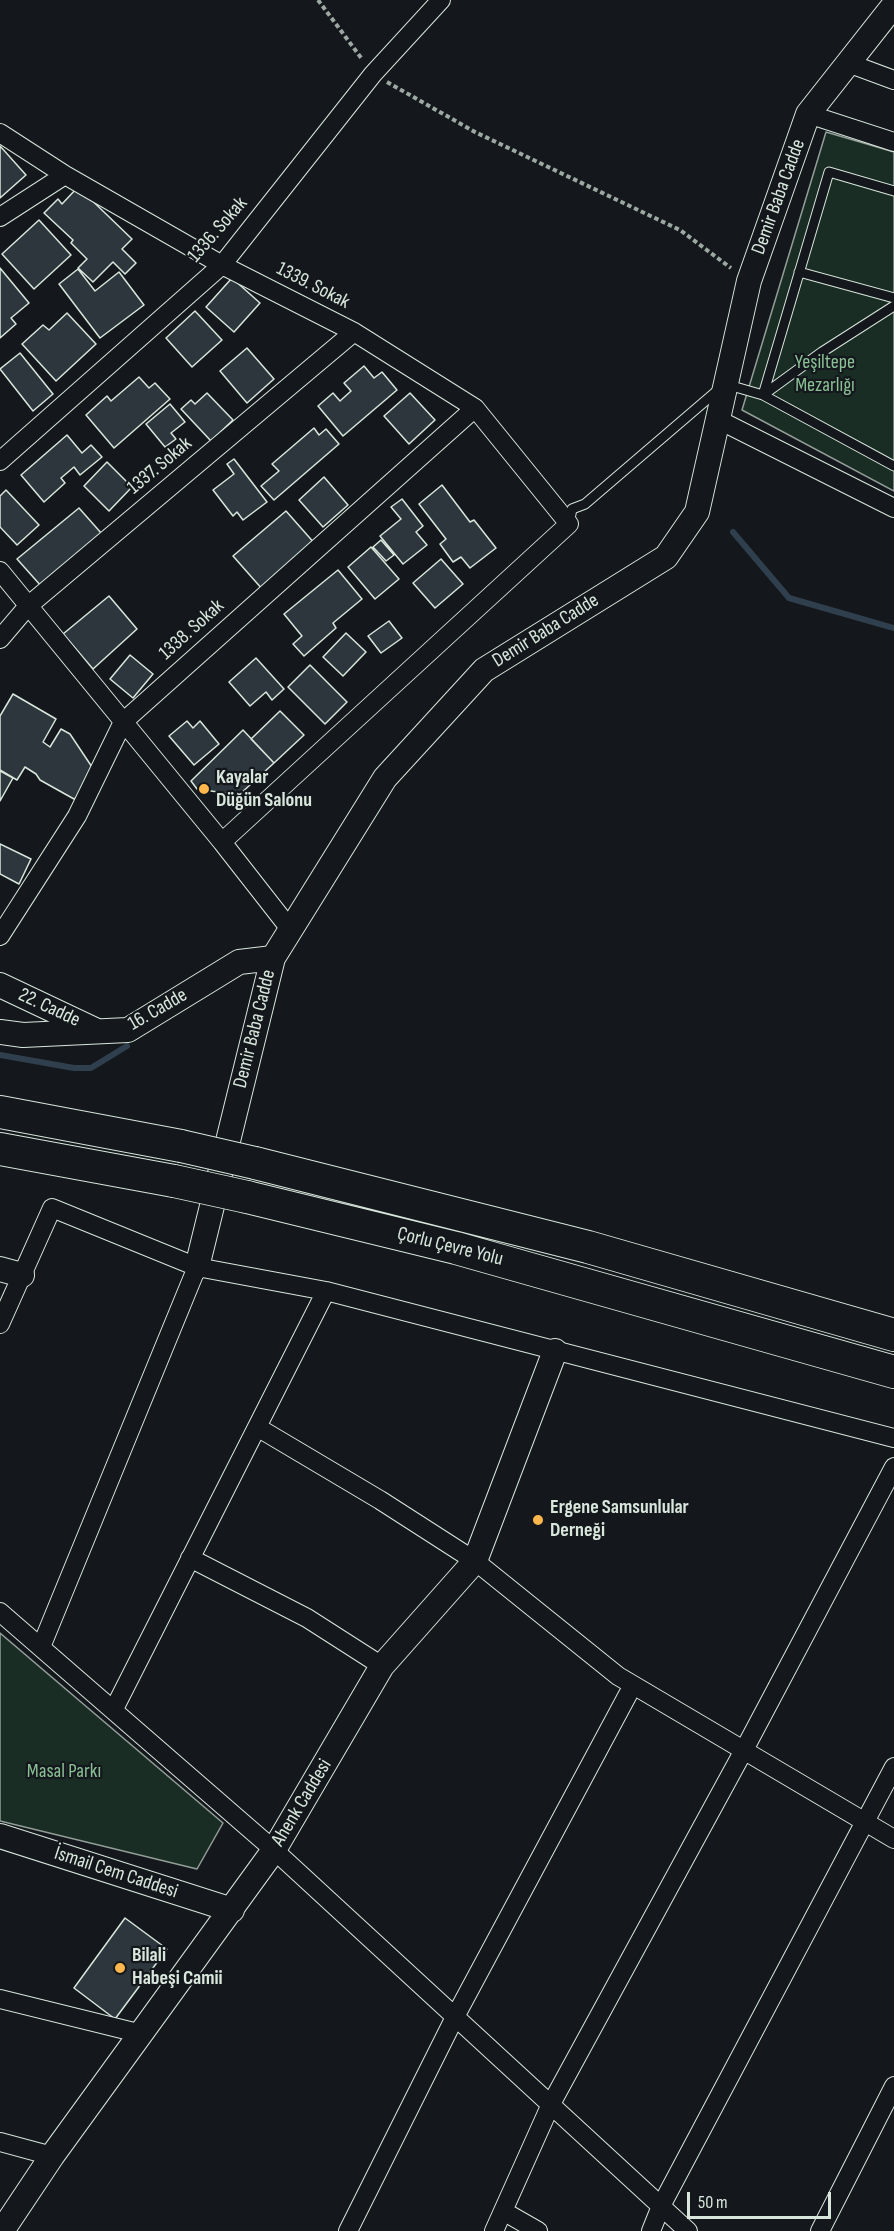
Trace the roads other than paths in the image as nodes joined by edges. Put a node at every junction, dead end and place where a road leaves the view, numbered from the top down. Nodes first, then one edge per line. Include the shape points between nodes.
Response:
1 (441, 0) edge
2 (894, 5) edge
3 (848, 63) junction
4 (894, 80) edge
5 (808, 114) junction
6 (0, 133) edge
7 (894, 142) edge
8 (65, 175) junction
9 (894, 191) edge
10 (0, 217) edge
11 (222, 265) junction
12 (799, 272) junction
13 (894, 298) edge
14 (894, 306) edge
15 (354, 332) junction
16 (725, 384) junction
17 (763, 395) junction
18 (475, 408) junction
19 (717, 419) junction
20 (0, 460) edge
21 (894, 466) edge
22 (894, 508) edge
23 (569, 524) junction
24 (0, 571) edge
25 (28, 606) junction
26 (0, 639) edge
27 (123, 722) junction
28 (222, 842) junction
29 (290, 929) junction
30 (0, 936) edge
31 (273, 958) junction
32 (0, 985) edge
33 (0, 1032) edge
34 (98, 1032) junction
35 (0, 1112) edge
36 (0, 1149) edge
37 (197, 1267) junction
38 (11, 1272) edge
39 (326, 1291) junction
40 (0, 1324) edge
41 (894, 1335) edge
42 (555, 1351) junction
43 (894, 1372) edge
44 (256, 1427) junction
45 (894, 1438) edge
46 (894, 1467) edge
47 (190, 1558) junction
48 (475, 1561) junction
49 (0, 1612) edge
50 (41, 1647) junction
51 (382, 1666) junction
52 (633, 1685) junction
53 (114, 1709) junction
54 (744, 1750) junction
55 (894, 1767) edge
56 (865, 1822) junction
57 (0, 1836) edge
58 (894, 1839) edge
59 (274, 1850) junction
60 (232, 1910) junction
61 (0, 1999) edge
62 (456, 2015) junction
63 (141, 2034) junction
64 (894, 2086) edge
65 (551, 2104) junction
66 (0, 2142) edge
67 (52, 2156) junction
68 (661, 2206) junction
69 (503, 2211) junction
70 (2, 2231) edge
71 (348, 2231) edge
72 (494, 2231) edge
73 (538, 2231) edge
74 (651, 2231) edge
75 (688, 2231) edge
76 (820, 2231) edge

1 - 11 street, 1336. Sokak via 373,74
2 - 3 street, Demir Baba Cadde
3 - 4 street
3 - 5 street, Demir Baba Cadde
5 - 7 street
5 - 16 street, Demir Baba Cadde via 749,280
6 - 8 street, 1339. Sokak
8 - 10 street
8 - 11 street, 1339. Sokak
9 - 12 lane via 829,172
11 - 15 street, 1339. Sokak
11 - 20 street, 1336. Sokak
12 - 13 lane
12 - 17 lane
14 - 17 lane
15 - 18 street, 1339. Sokak
15 - 25 street, 1337. Sokak
16 - 17 lane
16 - 19 street, Demir Baba Cadde
16 - 23 lane via 585,504 572,509
17 - 21 lane
18 - 23 street, 1339. Sokak
18 - 27 street, 1338. Sokak
19 - 22 street
19 - 29 street, Demir Baba Cadde via 697,512 666,557 484,670 385,778
23 - 28 street
24 - 25 street
25 - 26 street, 1337. Sokak
25 - 27 street
27 - 28 street
27 - 30 street, 1338. Sokak via 77,816
28 - 29 street
29 - 31 street, Demir Baba Cadde
31 - 34 street, 16. Cadde via 239,962 128,1030
31 - 37 street, Demir Baba Cadde
32 - 34 street, 22. Cadde
33 - 34 street, 16. Cadde
35 - 41 highway, Çorlu Çevre Yolu, bridge via 255,1163 588,1247
36 - 43 highway, Çorlu Çevre Yolu, bridge via 174,1181 456,1248
37 - 38 street via 52,1208
37 - 39 street
37 - 50 street
38 - 40 street
39 - 42 street
39 - 44 street
42 - 45 street
42 - 48 street, Ahenk Caddesi
44 - 47 street
44 - 48 street
46 - 54 street
47 - 51 street via 306,1618
47 - 53 street
48 - 51 street, Ahenk Caddesi
48 - 52 street
49 - 50 street
50 - 53 street
51 - 59 street, Ahenk Caddesi
52 - 54 street
52 - 62 street
53 - 59 street
54 - 56 street
54 - 65 street
55 - 56 street
56 - 58 street
56 - 68 street
57 - 60 street, İsmail Cem Caddesi
59 - 60 street, Ahenk Caddesi
59 - 62 street
60 - 63 street, Ahenk Caddesi
61 - 63 street
62 - 65 street
62 - 71 street
63 - 67 street, Ahenk Caddesi
64 - 76 street
65 - 68 street
65 - 69 street
66 - 67 street
67 - 70 street, Ahenk Caddesi
68 - 74 street
68 - 75 street
69 - 72 street
69 - 73 street

